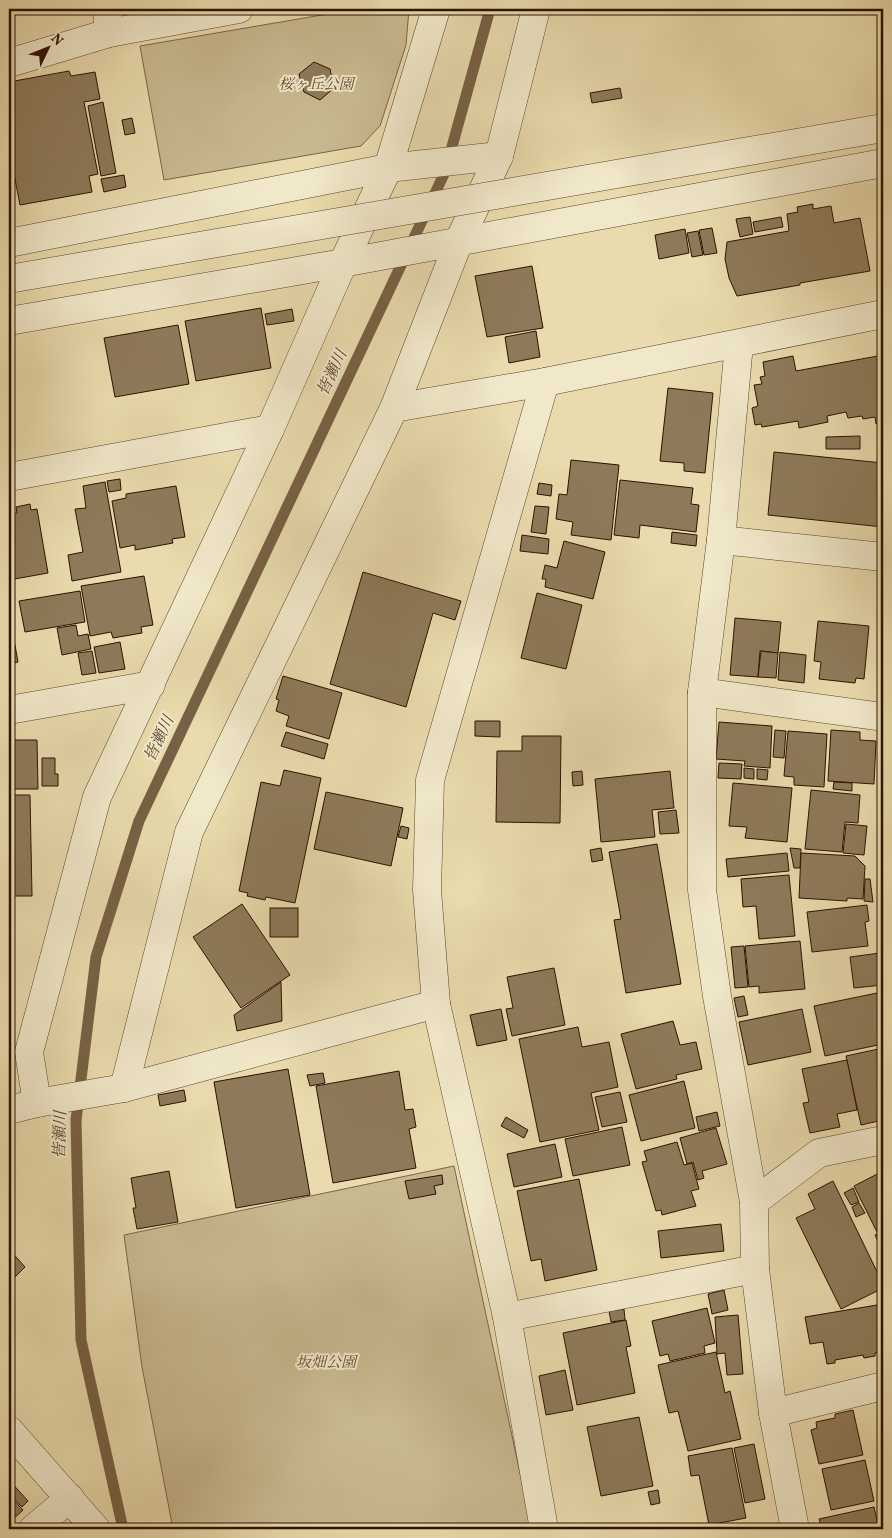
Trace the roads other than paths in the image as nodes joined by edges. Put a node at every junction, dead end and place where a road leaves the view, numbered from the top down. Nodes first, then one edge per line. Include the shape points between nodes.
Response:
1 (239, 9) edge
2 (436, 9) edge
3 (536, 9) edge
4 (108, 21) edge
5 (9, 63) edge
6 (883, 128) edge
7 (491, 156) junction
8 (883, 163) edge
9 (396, 167) junction
10 (459, 240) junction
11 (9, 243) edge
12 (343, 263) junction
13 (9, 279) edge
14 (883, 314) edge
15 (9, 321) edge
16 (739, 344) junction
17 (545, 382) junction
18 (394, 408) junction
19 (270, 429) junction
20 (9, 477) edge
21 (721, 540) junction
22 (883, 557) edge
23 (151, 685) junction
24 (702, 692) junction
25 (9, 710) edge
26 (883, 717) edge
27 (436, 1004) junction
28 (124, 1088) junction
29 (37, 1103) junction
30 (9, 1110) edge
31 (883, 1140) edge
32 (754, 1202) junction
33 (755, 1269) junction
34 (508, 1317) junction
35 (883, 1386) edge
36 (773, 1412) junction
37 (9, 1430) edge
38 (71, 1499) junction
39 (33, 1529) edge
40 (96, 1529) edge
41 (544, 1529) edge
42 (795, 1529) edge

1 - 4 street
2 - 9 street
3 - 7 street
4 - 5 street
6 - 13 street, bridge
7 - 9 street
7 - 10 street
8 - 10 street
9 - 11 street
9 - 12 street
10 - 12 street
10 - 18 street
12 - 15 street
12 - 19 street
14 - 16 street
16 - 17 street
16 - 21 street
17 - 18 street
17 - 27 street via 430,780 427,890
18 - 28 street via 189,832
19 - 20 street
19 - 23 street
21 - 22 street
21 - 24 street
23 - 25 street
23 - 29 street via 97,797 29,1052
24 - 26 street
24 - 32 street via 702,890 716,996
27 - 28 street
27 - 34 street
28 - 29 street
29 - 30 street
31 - 32 street via 819,1153
32 - 33 street
33 - 34 street
33 - 36 street
34 - 41 street
35 - 36 street
36 - 42 street
37 - 38 street
38 - 39 street
38 - 40 street

